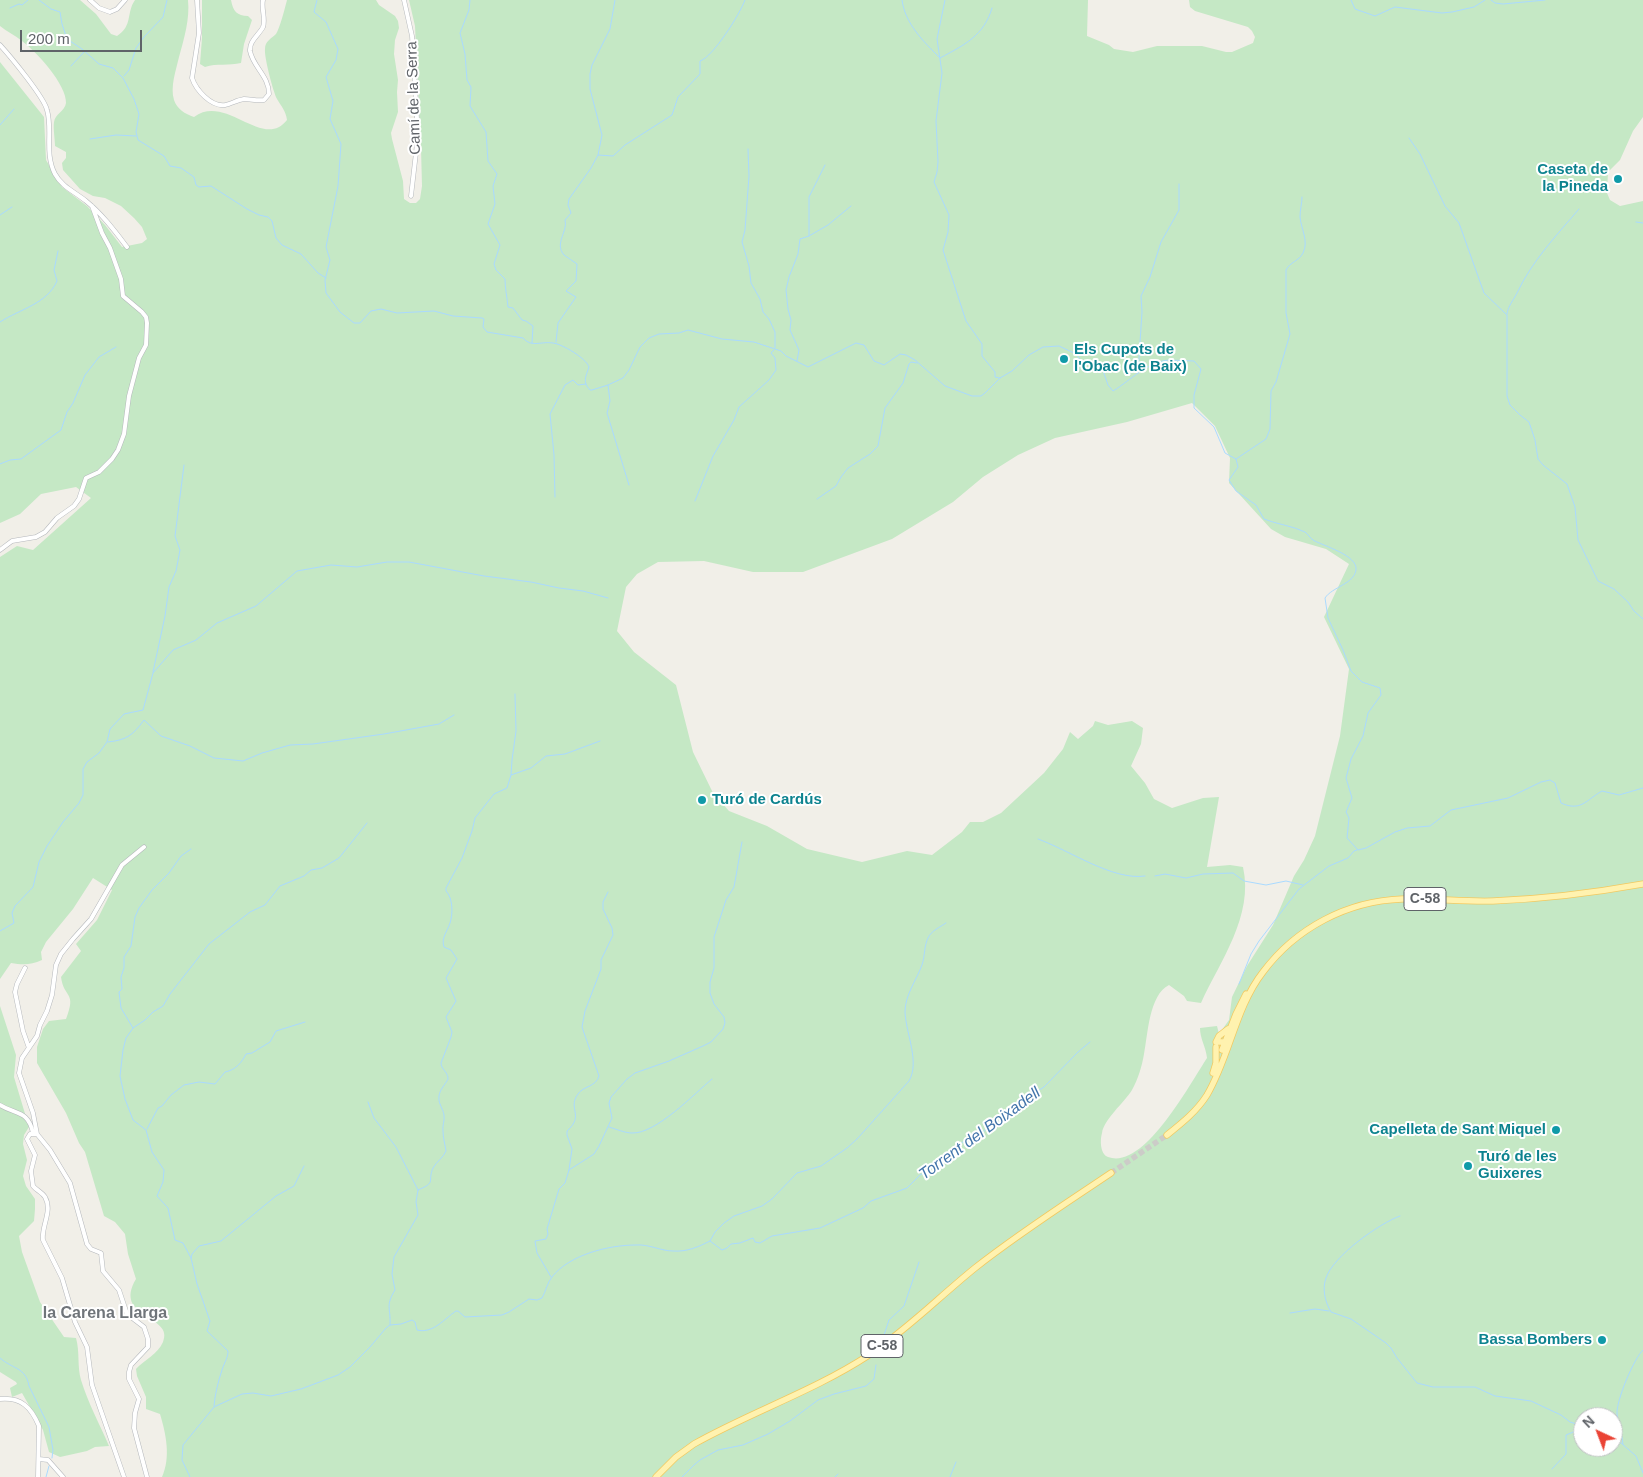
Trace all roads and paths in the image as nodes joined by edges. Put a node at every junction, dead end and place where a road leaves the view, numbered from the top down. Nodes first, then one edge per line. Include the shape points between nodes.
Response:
1 (90, 0) edge
2 (125, 0) edge
3 (197, 0) edge
4 (263, 0) edge
5 (404, 0) edge
6 (0, 45) edge
7 (411, 196) dead end
8 (92, 206) junction
9 (127, 247) dead end
10 (0, 550) edge
11 (144, 847) dead end
12 (1643, 882) edge
13 (25, 968) dead end
14 (1239, 1017) junction
15 (1222, 1040) junction
16 (29, 1048) junction
17 (1224, 1054) junction
18 (1213, 1073) junction
19 (0, 1105) edge
20 (1179, 1126) junction
21 (35, 1134) junction
22 (1168, 1135) tunnel mouth
23 (1111, 1174) tunnel mouth
24 (1090, 1188) junction
25 (0, 1399) edge
26 (40, 1458) junction
27 (38, 1477) edge
28 (63, 1477) edge
29 (124, 1477) edge
30 (147, 1477) edge
31 (656, 1477) edge
32 (661, 1477) edge

1 - 2 street via 110,12
3 - 4 street via 198,33 192,78 205,96 222,105 244,99 261,101 269,94 266,79 250,48 263,26
5 - 7 street, Camí de la Serra via 412,36 417,119
6 - 8 street via 47,107 50,156 56,175 67,188
8 - 9 street
8 - 10 street via 121,279 123,296 147,320 146,344 129,396 124,434 112,459 84,481 79,499 70,510 39,536 15,540
11 - 16 street via 122,866 91,919 59,959 49,1006
12 - 14 main road, C-58 via 1605,891 1553,897 1492,901 1401,899 1357,906 1308,928 1282,950 1254,985
12 - 15 main road, C-58 via 1515,896 1388,898 1338,910 1307,926 1275,954 1242,1000
13 - 16 street via 15,992
14 - 15 main road
14 - 17 main road, C-58
15 - 17 main road
15 - 18 main road, C-58
15 - 18 main road via 1215,1052
16 - 21 street via 22,1058 19,1073 33,1113
17 - 20 main road, C-58 via 1206,1096
18 - 20 main road, C-58 via 1202,1097
19 - 21 street via 25,1117
20 - 22 main road, C-58
21 - 29 street via 30,1134 27,1139 35,1155 31,1178 35,1188 45,1197 47,1213 43,1240 62,1278 75,1322 87,1347 92,1385
21 - 30 street via 50,1150 70,1183 87,1244 101,1253 103,1271 117,1287 127,1314 141,1323 146,1331 148,1347 131,1365 129,1376 139,1399 134,1428
23 - 24 main road, C-58
24 - 31 main road, C-58 via 987,1259 871,1354 830,1378 694,1444
24 - 32 main road, C-58 via 977,1270 920,1321 873,1356 832,1380 707,1441 678,1460
25 - 26 street via 11,1398 23,1403 36,1421
26 - 27 street
26 - 28 street via 48,1460

